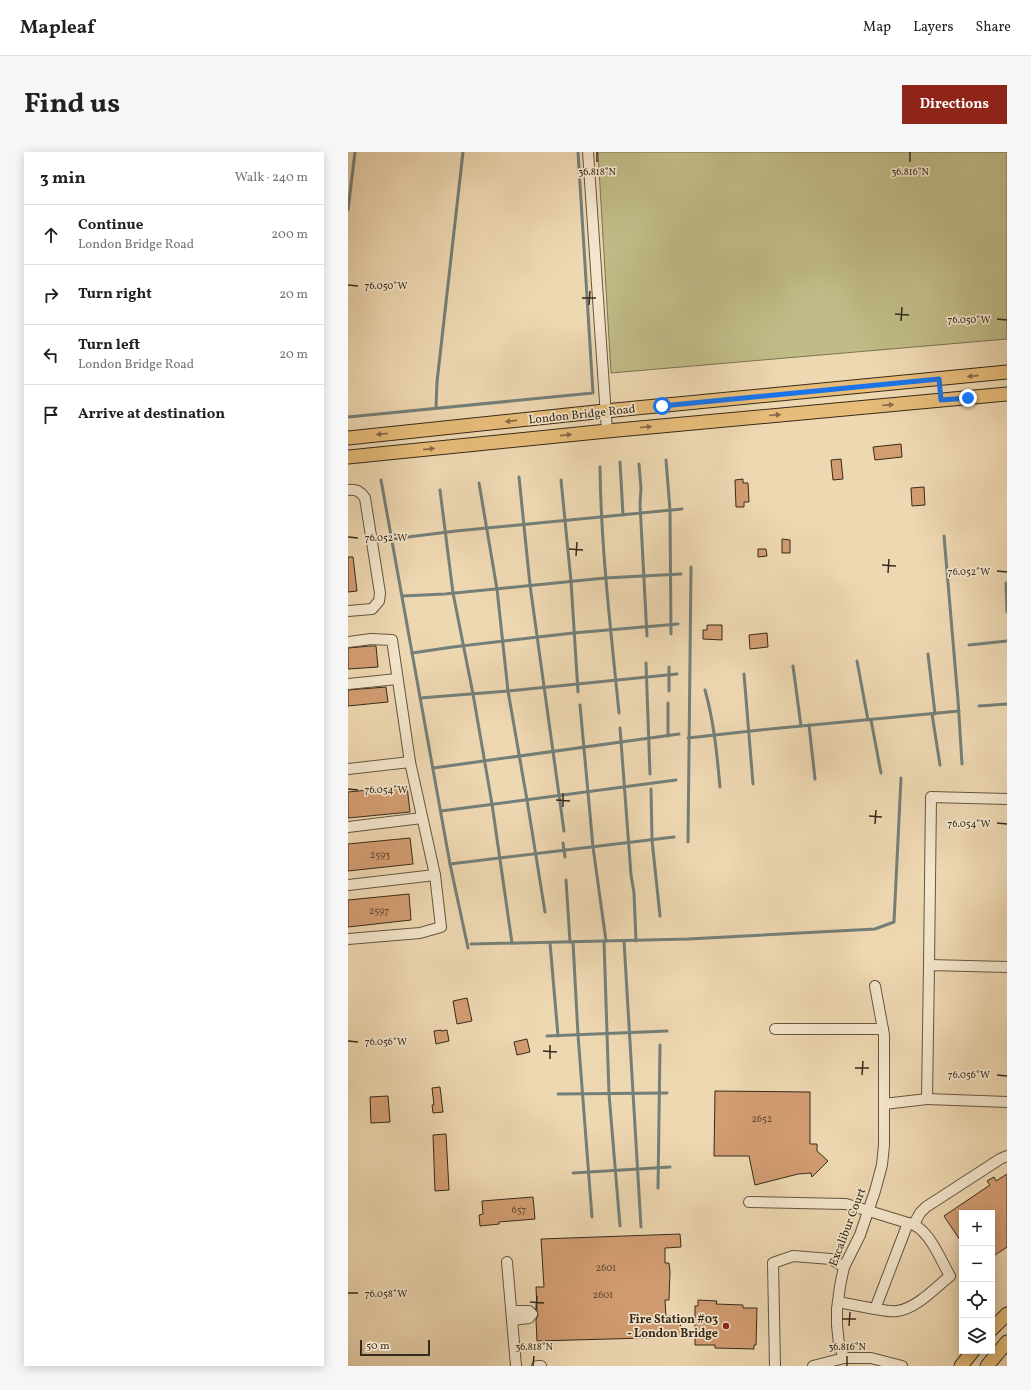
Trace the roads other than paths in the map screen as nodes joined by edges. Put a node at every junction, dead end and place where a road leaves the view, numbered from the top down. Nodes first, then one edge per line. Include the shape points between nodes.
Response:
1 (588, 152) edge
2 (1007, 372) edge
3 (939, 379) junction
4 (1007, 394) edge
5 (941, 400) junction
6 (605, 411) junction
7 (607, 431) junction
8 (348, 438) edge
9 (348, 457) edge
10 (348, 490) edge
11 (348, 610) edge
12 (348, 642) edge
13 (397, 679) junction
14 (348, 684) edge
15 (410, 762) junction
16 (348, 768) edge
17 (1007, 799) edge
18 (422, 818) junction
19 (348, 827) edge
20 (435, 875) junction
21 (348, 885) edge
22 (348, 939) edge
23 (929, 965) junction
24 (1007, 967) edge
25 (875, 986) dead end
26 (775, 1029) dead end
27 (883, 1029) junction
28 (926, 1099) junction
29 (1007, 1102) edge
30 (884, 1104) junction
31 (1007, 1156) edge
32 (749, 1202) dead end
33 (869, 1211) junction
34 (911, 1223) junction
35 (507, 1262) dead end
36 (844, 1267) junction
37 (838, 1302) junction
38 (875, 1309) junction
39 (1007, 1314) edge
40 (995, 1326) edge
41 (1007, 1342) edge
42 (971, 1354) edge
43 (844, 1358) junction
44 (516, 1366) edge
45 (537, 1366) edge
46 (541, 1366) edge
47 (776, 1366) edge
48 (813, 1366) edge
49 (902, 1366) edge
50 (961, 1366) edge
51 (987, 1366) edge

1 - 6 street
2 -> 3 main road, London Bridge Road
3 - 5 main road
3 - 6 main road, London Bridge Road
4 - 5 main road, London Bridge Road
7 -> 5 main road, London Bridge Road
6 - 7 street
6 -> 8 main road, London Bridge Road
9 -> 7 main road, London Bridge Road
10 - 11 street via 361,492 365,498 380,592 379,601 372,609
12 - 13 street via 392,640
13 - 14 street
13 - 15 street
15 - 16 street
15 - 18 street
17 - 23 street via 931,797
18 - 19 street
18 - 20 street
20 - 21 street
20 - 22 street via 441,927 420,933
23 - 24 street
23 - 28 street
25 - 27 street, Excalibur Court
26 - 27 street
27 - 30 street, Excalibur Court
28 - 29 street
28 - 30 street
30 - 33 street, Excalibur Court via 882,1165
31 - 34 street via 926,1207
32 - 33 street via 838,1202
33 - 34 street
33 - 36 street, Excalibur Court
34 - 38 street
34 - 38 street via 924,1232 950,1276 908,1308 892,1311
35 - 44 street
36 - 37 street, Excalibur Court
36 - 47 street via 831,1259 793,1256 773,1263
37 - 38 street
37 - 43 street, Excalibur Court via 839,1344
39 - 40 main road
41 - 51 main road
42 - 50 main road
43 - 48 street
43 - 49 street via 871,1358
45 - 46 street

